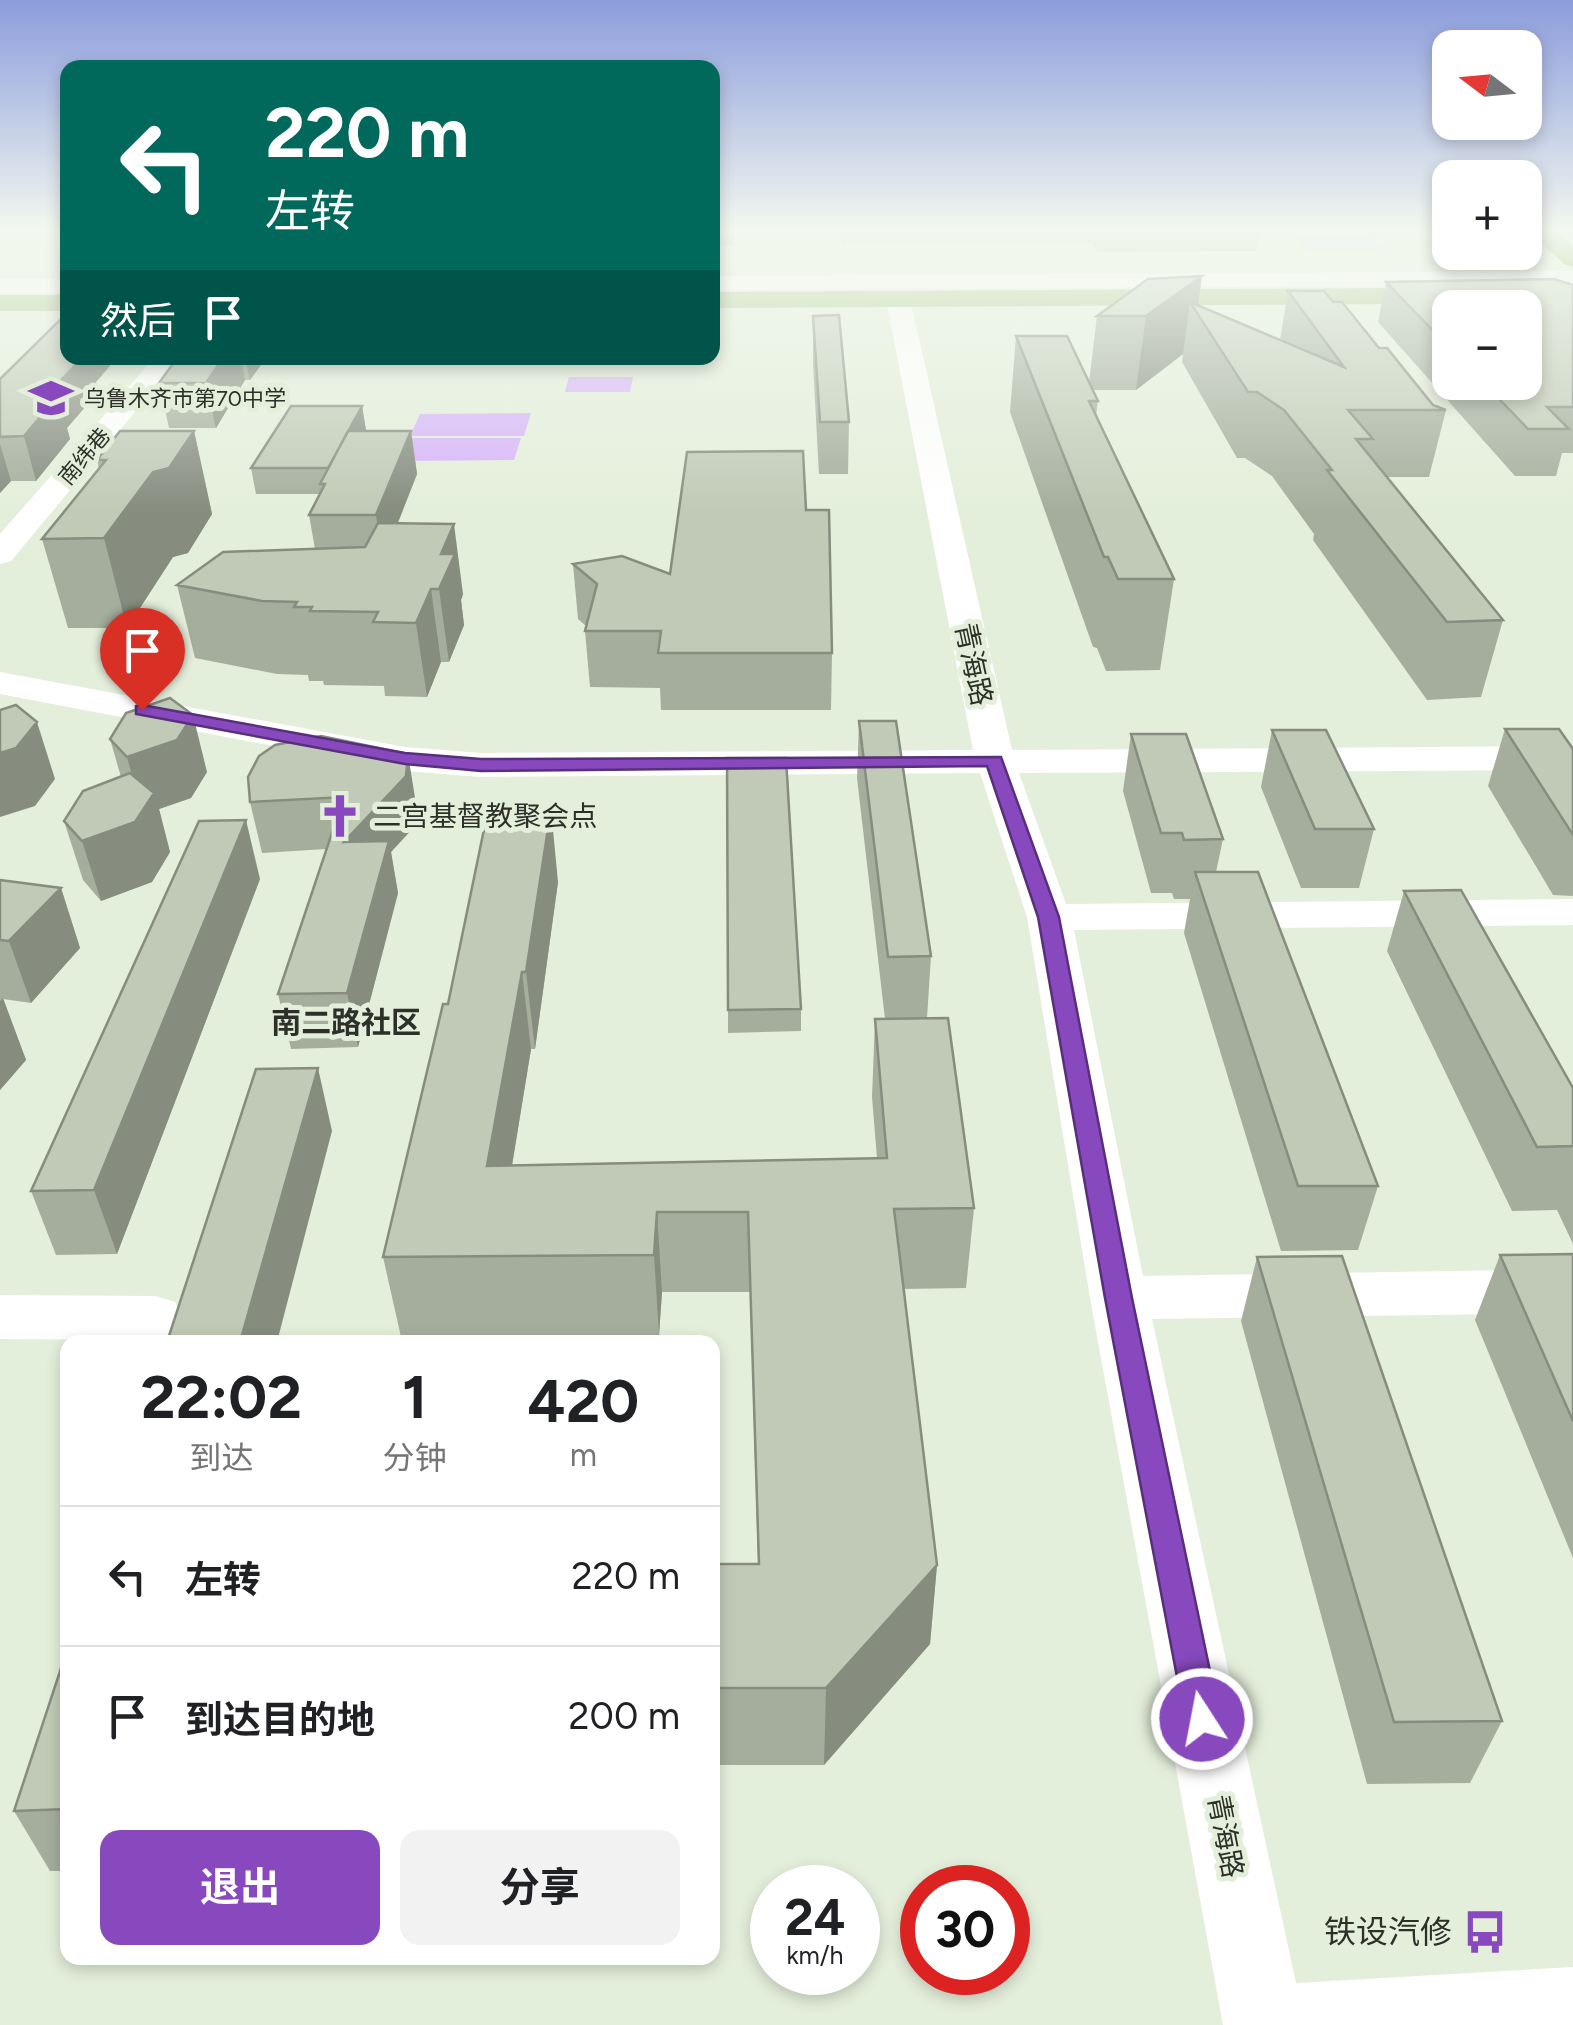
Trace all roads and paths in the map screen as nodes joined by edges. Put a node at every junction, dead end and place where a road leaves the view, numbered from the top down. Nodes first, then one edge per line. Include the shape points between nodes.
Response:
1 (903, 324) edge
2 (161, 365) edge
3 (0, 554) edge
4 (0, 683) edge
5 (1573, 758) edge
6 (995, 761) junction
7 (1573, 912) edge
8 (1049, 917) junction
9 (1573, 1291) edge
10 (1119, 1298) junction
11 (0, 1317) edge
12 (155, 1318) dead end
13 (1573, 2008) edge
14 (1264, 2025) edge
15 (1284, 2025) edge

1 - 6 street, 青海路
2 - 3 street, 南纬巷
4 - 6 street via 405,758 481,765
5 - 6 street
6 - 8 street, 青海路
7 - 8 street
8 - 10 street, 青海路
9 - 10 street
10 - 14 street, 青海路
11 - 12 street
13 - 15 street

